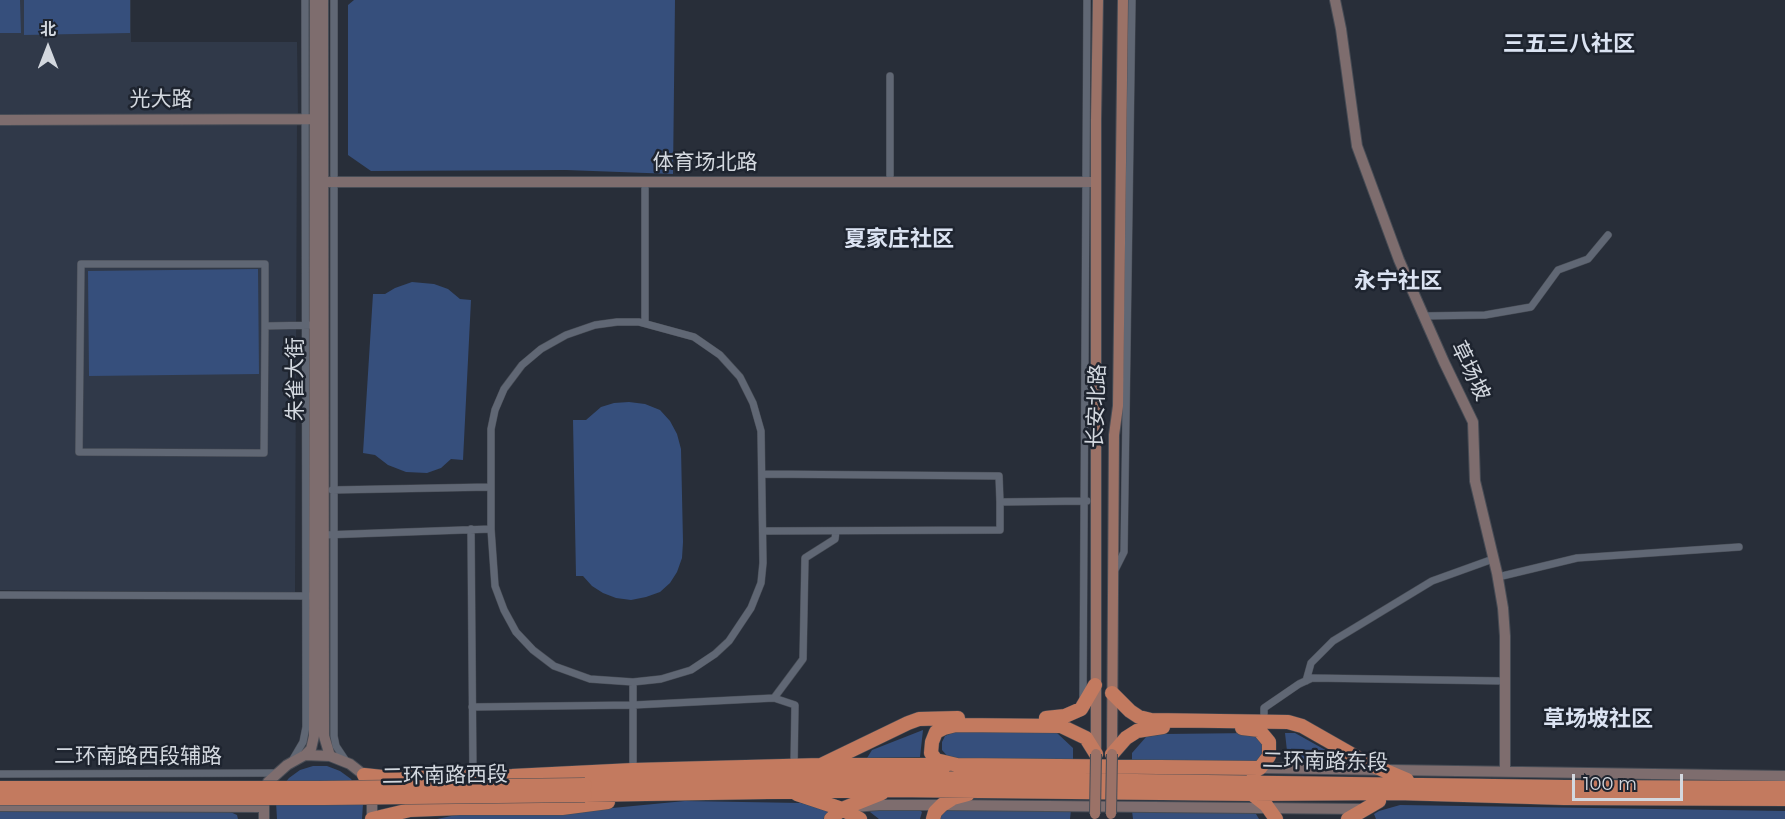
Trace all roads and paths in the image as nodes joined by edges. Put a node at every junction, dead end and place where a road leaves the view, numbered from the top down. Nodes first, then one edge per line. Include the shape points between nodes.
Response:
1 (305, 0) edge
2 (315, 0) edge
3 (323, 0) edge
4 (334, 0) edge
5 (1087, 0) edge
6 (1098, 0) edge
7 (1123, 0) edge
8 (1132, 0) edge
9 (1335, 0) edge
10 (890, 76) dead end
11 (314, 119) junction
12 (0, 120) edge
13 (324, 182) junction
14 (645, 182) junction
15 (890, 182) junction
16 (1091, 182) junction
17 (1608, 235) dead end
18 (1423, 316) junction
19 (645, 323) junction
20 (310, 325) junction
21 (266, 326) junction
22 (762, 474) junction
23 (490, 487) junction
24 (329, 490) junction
25 (1090, 501) junction
26 (1000, 502) junction
27 (471, 529) junction
28 (491, 529) junction
29 (764, 531) junction
30 (836, 531) junction
31 (329, 535) junction
32 (1739, 547) dead end
33 (1493, 559) junction
34 (1113, 574) junction
35 (1498, 577) junction
36 (0, 595) edge
37 (311, 596) junction
38 (1306, 681) junction
39 (1505, 681) junction
40 (633, 682) junction
41 (1095, 685) junction
42 (1112, 693) junction
43 (774, 698) junction
44 (634, 705) junction
45 (472, 706) junction
46 (1083, 706) junction
47 (1264, 722) junction
48 (1096, 754) junction
49 (1112, 754) junction
50 (305, 756) junction
51 (330, 756) junction
52 (291, 762) junction
53 (350, 764) junction
54 (821, 765) junction
55 (957, 765) junction
56 (794, 766) junction
57 (1260, 768) junction
58 (1379, 769) junction
59 (633, 770) junction
60 (1505, 771) junction
61 (277, 773) junction
62 (0, 774) edge
63 (364, 775) junction
64 (473, 776) junction
65 (512, 776) junction
66 (865, 778) junction
67 (711, 780) junction
68 (268, 782) junction
69 (1231, 782) junction
70 (0, 783) edge
71 (1424, 784) junction
72 (0, 788) edge
73 (1784, 788) edge
74 (585, 790) junction
75 (787, 790) junction
76 (890, 790) junction
77 (986, 791) junction
78 (677, 794) junction
79 (1456, 795) junction
80 (1254, 796) junction
81 (0, 798) edge
82 (1379, 801) junction
83 (1425, 801) junction
84 (942, 805) junction
85 (0, 806) edge
86 (263, 807) junction
87 (1785, 807) edge
88 (842, 808) junction
89 (1273, 813) edge
90 (1355, 814) edge
91 (1094, 817) edge
92 (1112, 817) edge
93 (264, 819) edge
94 (372, 819) edge
95 (831, 819) edge
96 (860, 819) edge
97 (933, 819) edge

1 - 11 street
2 - 11 main road, 朱雀大街
3 - 11 main road, 朱雀大街
4 - 13 street
5 - 16 street
6 - 16 main road, 长安北路
7 - 34 main road, 长安北路
8 - 34 street via 1125,552
9 - 18 main road, 草场坡 via 1357,146
10 - 15 street
11 - 12 main road, 光大路
11 - 13 main road, 朱雀大街
11 - 20 street
13 - 14 main road, 体育场北路
13 - 20 main road, 朱雀大街
13 - 24 main road, 朱雀大街
14 - 15 main road, 体育场北路
14 - 19 street
15 - 16 main road, 体育场北路
16 - 25 main road, 长安北路
17 - 18 street via 1587,259 1558,270 1531,307 1485,315
18 - 33 main road, 草场坡 via 1473,422 1475,481
19 - 22 street via 694,337 720,355 740,377 761,431
19 - 23 street via 617,322 585,328 541,349 522,365 504,389 495,410
20 - 21 street
20 - 37 main road, 朱雀大街
21 - 21 street via 265,264 81,264 79,452 264,453
22 - 26 street via 999,476
22 - 29 street
23 - 24 street
23 - 28 street
24 - 31 main road, 朱雀大街
25 - 26 street
25 - 41 main road, 长安北路
25 - 46 street
26 - 30 street via 1000,530
27 - 28 street
27 - 31 street
27 - 45 street
28 - 40 street via 495,586 516,632 554,666 590,680
29 - 30 street
29 - 40 street via 761,583 751,608 729,641 692,670
30 - 43 street via 835,539 805,558 803,658
31 - 51 main road, 朱雀大街 via 324,736
31 - 53 street via 334,736 339,754
32 - 35 street via 1577,558
33 - 35 main road, 草场坡
33 - 38 street via 1432,581 1333,641 1311,663
34 - 42 main road, 长安北路
35 - 39 main road, 草场坡 via 1504,617
36 - 37 street
37 - 50 main road, 朱雀大街 via 314,736
37 - 52 street via 305,736
38 - 39 street
38 - 47 street via 1264,708
39 - 60 main road, 草场坡
40 - 44 street
41 - 46 highway
41 - 48 main road, 长安北路
42 - 47 highway via 1130,711 1151,720
42 - 49 main road, 长安北路
43 - 44 street
43 - 56 street via 795,705
44 - 45 street
44 - 59 street
45 - 64 street
46 - 54 highway via 1053,718 919,719
47 - 58 highway via 1302,726
48 - 55 highway via 1086,738 1061,726 956,725 936,732 931,753 936,760
48 - 91 main road, 长安北路, bridge
49 - 57 highway via 1126,738 1152,727 1251,728 1269,742 1269,756
49 - 92 main road, 长安北路, bridge
50 - 51 main road
50 - 52 main road
51 - 53 main road
52 - 61 main road
53 - 63 main road
54 - 55 highway
54 - 56 highway
54 - 66 highway
55 - 57 highway
56 - 59 highway
57 - 58 main road
57 - 69 highway
58 - 60 main road
58 - 71 highway
59 - 65 highway
60 - 73 main road
61 - 62 street, 二环南路西段辅路
61 - 68 main road
63 - 64 highway
63 - 94 main road via 372,792
64 - 65 highway
65 - 67 highway
66 - 67 highway, 二环南路西段
66 - 69 highway, 二环南路东段
67 - 74 highway, 二环南路西段
68 - 70 main road
68 - 86 main road
69 - 71 highway, 二环南路东段
71 - 73 highway, 二环南路东段
72 - 74 highway, 二环南路西段, bridge
73 - 79 highway, 二环南路东段
74 - 78 highway, 二环南路西段
74 - 81 highway, 二环南路西段, bridge via 325,798
75 - 76 highway, 二环南路西段
75 - 78 highway, 二环南路西段
75 - 88 highway
76 - 77 highway, 二环南路东段
76 - 88 highway
77 - 80 highway, 二环南路东段
77 - 84 highway via 953,798
78 - 94 highway via 562,808 410,810
79 - 80 highway, 二环南路东段
79 - 83 highway
80 - 82 highway
80 - 89 highway
82 - 83 highway
82 - 90 highway
83 - 87 highway
84 - 88 main road
84 - 89 main road
84 - 97 highway
85 - 86 main road
86 - 93 main road
88 - 95 highway
88 - 96 highway
89 - 90 main road

